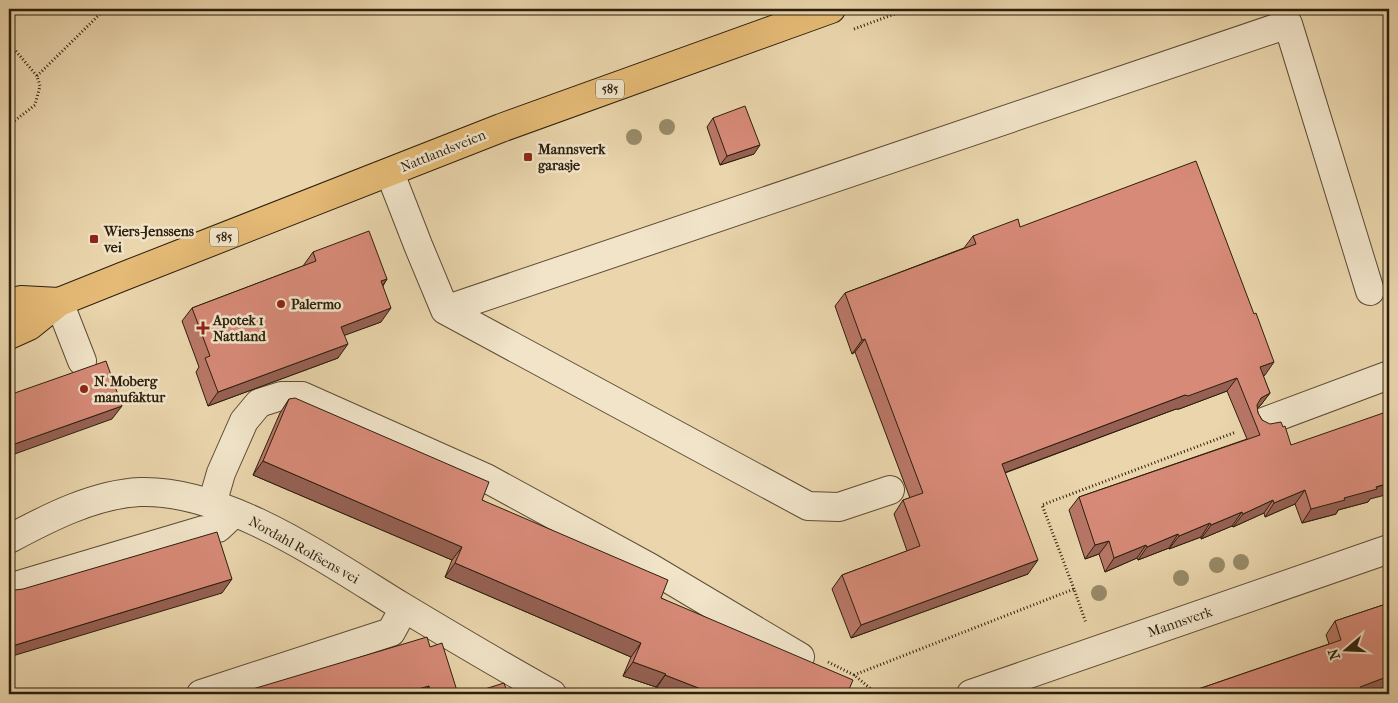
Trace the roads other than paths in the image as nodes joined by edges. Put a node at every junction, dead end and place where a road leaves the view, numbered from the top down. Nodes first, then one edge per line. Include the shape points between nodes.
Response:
1 (831, 9) edge
2 (390, 173) junction
3 (1370, 291) dead end
4 (59, 302) junction
5 (9, 304) edge
6 (445, 310) junction
7 (9, 334) edge
8 (82, 361) dead end
9 (1389, 374) edge
10 (1263, 422) edge
11 (890, 490) dead end
12 (223, 508) junction
13 (9, 539) edge
14 (1389, 549) edge
15 (9, 588) edge
16 (404, 608) junction
17 (800, 657) edge
18 (201, 694) edge
19 (552, 694) edge
20 (972, 694) edge

1 - 2 main road, Nattlandsveien / 585 via 501,128
2 - 4 main road, Nattlandsveien / 585
2 - 6 street
3 - 6 street via 1288,24
4 - 5 main road, Nattlandsveien / 585 via 21,300
4 - 7 main road, Nattlandsveien / 585 via 29,326
4 - 8 street
6 - 11 street via 808,506 839,507
9 - 10 street
12 - 13 street, Nordahl Rolfsens vei via 165,493 139,492 76,506
12 - 15 street via 218,528
12 - 16 street, Nordahl Rolfsens vei via 291,540
12 - 17 street via 220,473 244,421 259,403 281,396 302,396 486,478 649,567
14 - 20 street, Mannsverk
16 - 18 street via 391,632
16 - 19 street, Nordahl Rolfsens vei

